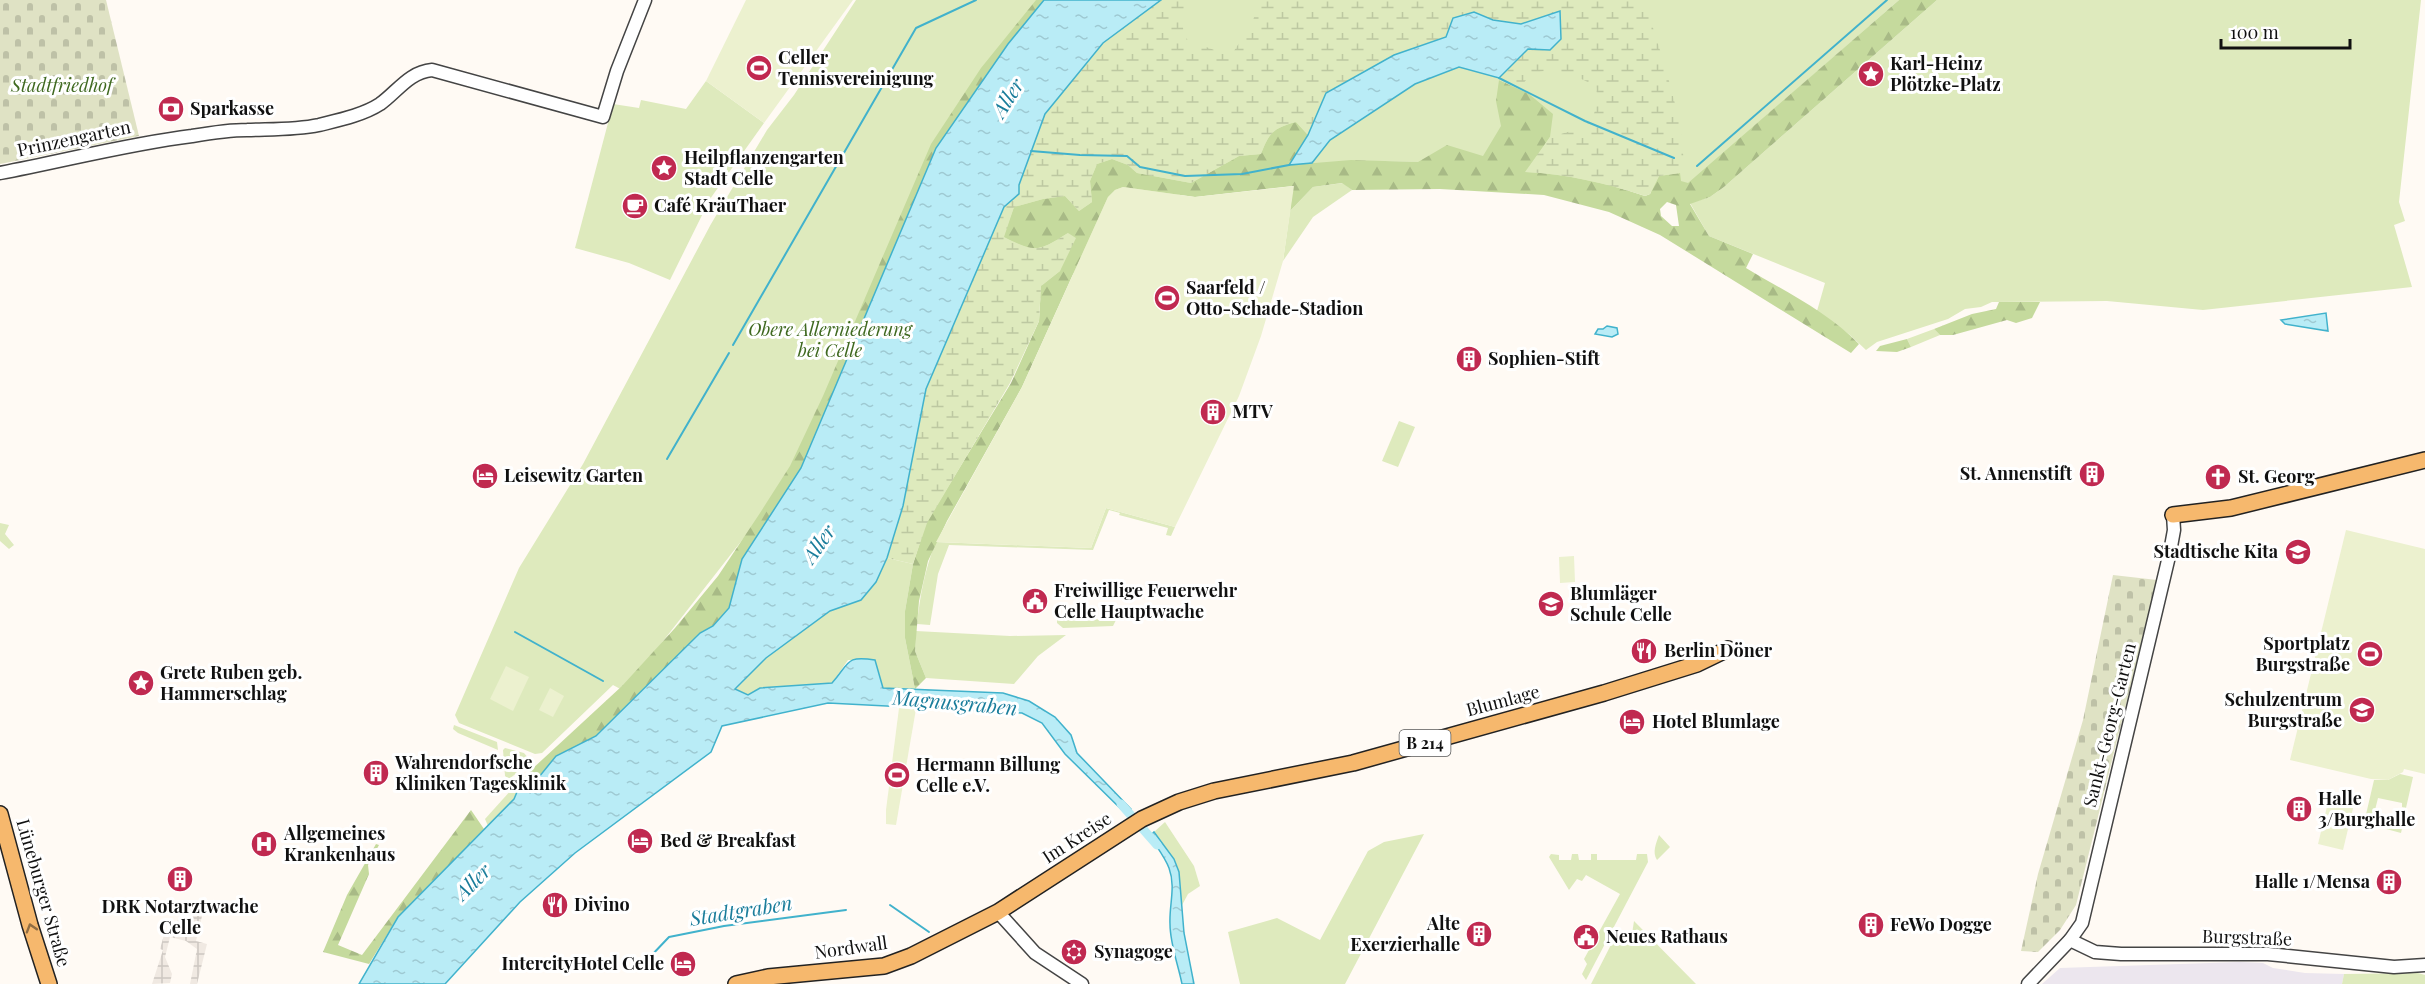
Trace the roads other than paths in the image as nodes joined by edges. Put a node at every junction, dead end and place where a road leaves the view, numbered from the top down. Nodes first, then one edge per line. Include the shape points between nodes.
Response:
1 (645, 0) edge
2 (0, 172) edge
3 (2425, 460) edge
4 (2173, 514) joint
5 (1728, 649) dead end
6 (1179, 802) joint
7 (0, 814) edge
8 (998, 912) junction
9 (2070, 940) junction
10 (2425, 965) edge
11 (50, 984) edge
12 (736, 984) edge
13 (1082, 984) edge
14 (2028, 984) edge

1 - 2 street, Prinzengarten via 603,117 432,70 419,73 378,105 326,123 155,141
3 - 4 main road via 2231,508
4 - 9 street, Sankt-Georg-Garten via 2170,552 2082,923
5 - 6 main road, Blumlage / B 214 via 1697,664 1604,693 1353,763 1214,791
6 - 8 main road, Im Kreise / B 214 via 1138,822
11 -> 7 main road, Lüneburger Straße
8 - 12 main road, Nordwall / B 214 via 884,966 768,977
8 - 13 street via 1035,954
9 - 10 street, Burgstraße via 2095,952 2121,954 2268,954 2394,967
9 - 14 street, Sankt-Georg-Garten

